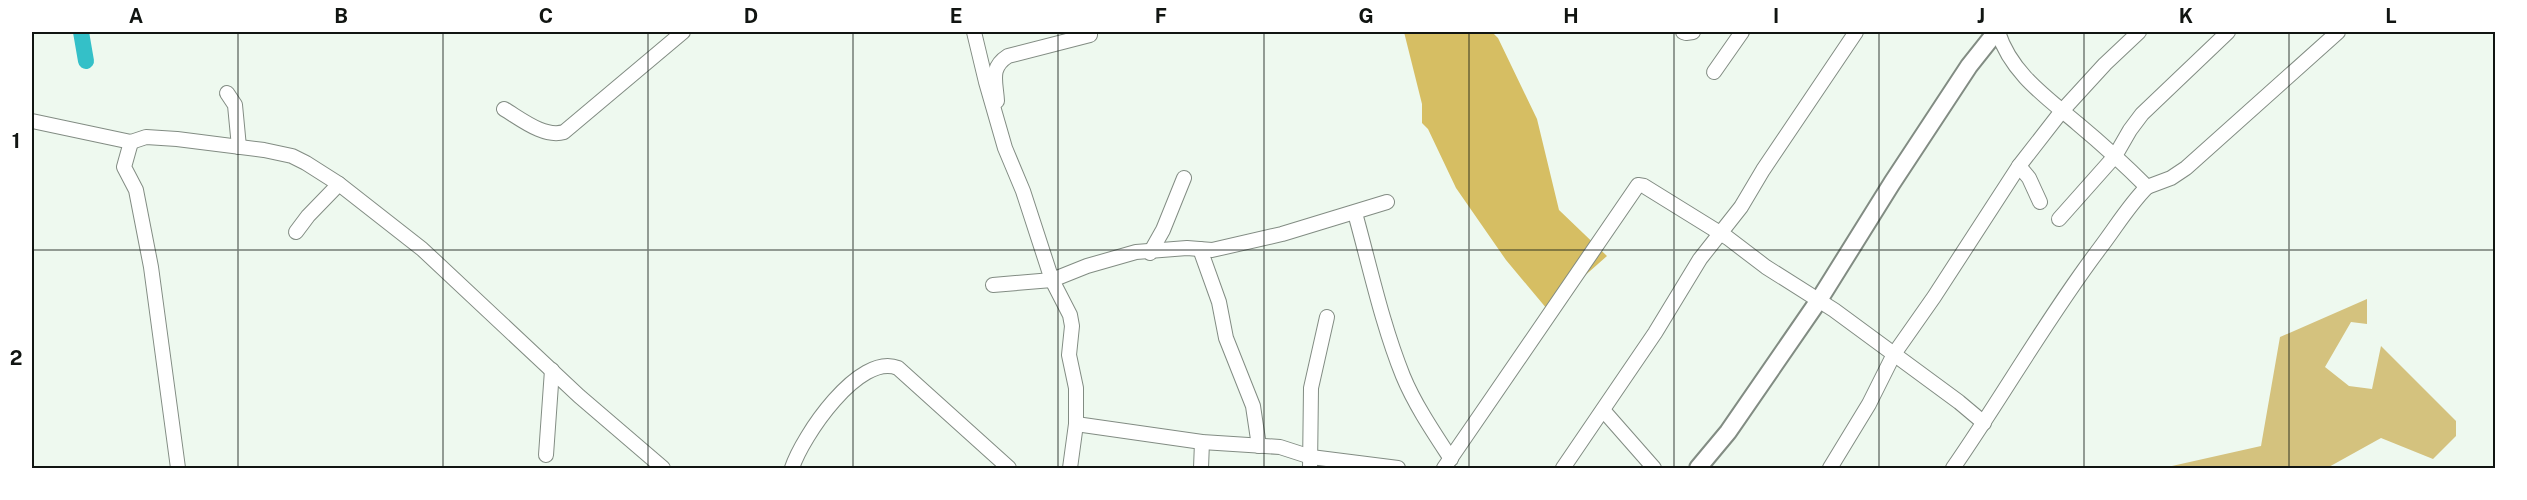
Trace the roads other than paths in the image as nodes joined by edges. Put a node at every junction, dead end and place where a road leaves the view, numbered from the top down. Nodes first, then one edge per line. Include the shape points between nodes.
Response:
1 (683, 32) edge
2 (974, 32) edge
3 (1683, 32) edge
4 (1693, 32) edge
5 (1742, 32) edge
6 (1856, 32) edge
7 (1997, 32) edge
8 (2139, 32) edge
9 (2228, 32) edge
10 (2338, 32) edge
11 (1090, 35) dead end
12 (1714, 72) dead end
13 (227, 93) dead end
14 (504, 109) dead end
15 (2061, 112) junction
16 (32, 121) edge
17 (999, 128) junction
18 (131, 142) junction
19 (239, 147) junction
20 (2115, 156) junction
21 (2019, 166) junction
22 (1184, 178) dead end
23 (339, 184) junction
24 (2147, 187) junction
25 (1387, 202) dead end
26 (2040, 202) dead end
27 (1355, 213) junction
28 (2059, 219) dead end
29 (296, 232) dead end
30 (1719, 234) junction
31 (1200, 249) junction
32 (1150, 253) junction
33 (1053, 280) junction
34 (993, 285) dead end
35 (1819, 300) junction
36 (1327, 317) dead end
37 (1894, 354) junction
38 (552, 370) junction
39 (1603, 410) junction
40 (1984, 423) junction
41 (1076, 424) junction
42 (1202, 441) junction
43 (1258, 446) junction
44 (546, 455) dead end
45 (1310, 463) edge
46 (1447, 464) edge
47 (178, 468) edge
48 (663, 468) edge
49 (792, 468) edge
50 (1009, 468) edge
51 (1070, 468) edge
52 (1201, 468) edge
53 (1398, 468) edge
54 (1563, 468) edge
55 (1654, 468) edge
56 (1698, 468) edge
57 (1830, 468) edge
58 (1953, 468) edge

1 - 14 street via 564,132 547,133
2 - 17 street
3 - 4 street
5 - 12 street
6 - 30 street via 1741,207
7 - 15 street via 2004,50 2032,87
7 - 35 main road via 1969,66
8 - 15 street
9 - 20 street via 2142,114
10 - 24 street via 2186,168
11 - 17 street via 1008,56 997,64
13 - 19 street via 235,105
15 - 20 street
15 - 21 street
16 - 18 street
17 - 33 street
18 - 19 street via 146,136
18 - 47 street via 124,167 136,190 152,267
19 - 23 street via 292,156
20 - 24 street
20 - 28 street
21 - 26 street
21 - 37 street
22 - 32 street
23 - 29 street
23 - 38 street via 422,249
24 - 40 street via 2074,280
25 - 27 street
27 - 31 street via 1244,243
27 - 46 street via 1403,377
30 - 35 street
30 - 39 street
30 - 46 street via 1638,184
31 - 32 street
31 - 43 street via 1219,302 1226,338 1253,406
32 - 33 street via 1116,256
33 - 34 street
33 - 41 street via 1072,326 1069,355 1076,388
35 - 37 street
35 - 56 main road via 1728,432
36 - 45 street via 1311,388
37 - 40 street
37 - 57 street
38 - 44 street
38 - 48 street
39 - 54 street
39 - 55 street
40 - 58 street
41 - 42 street
41 - 51 street
42 - 43 street
42 - 52 street
43 - 45 street via 1280,447
45 - 53 street
49 - 50 street via 818,422 849,384 891,365

